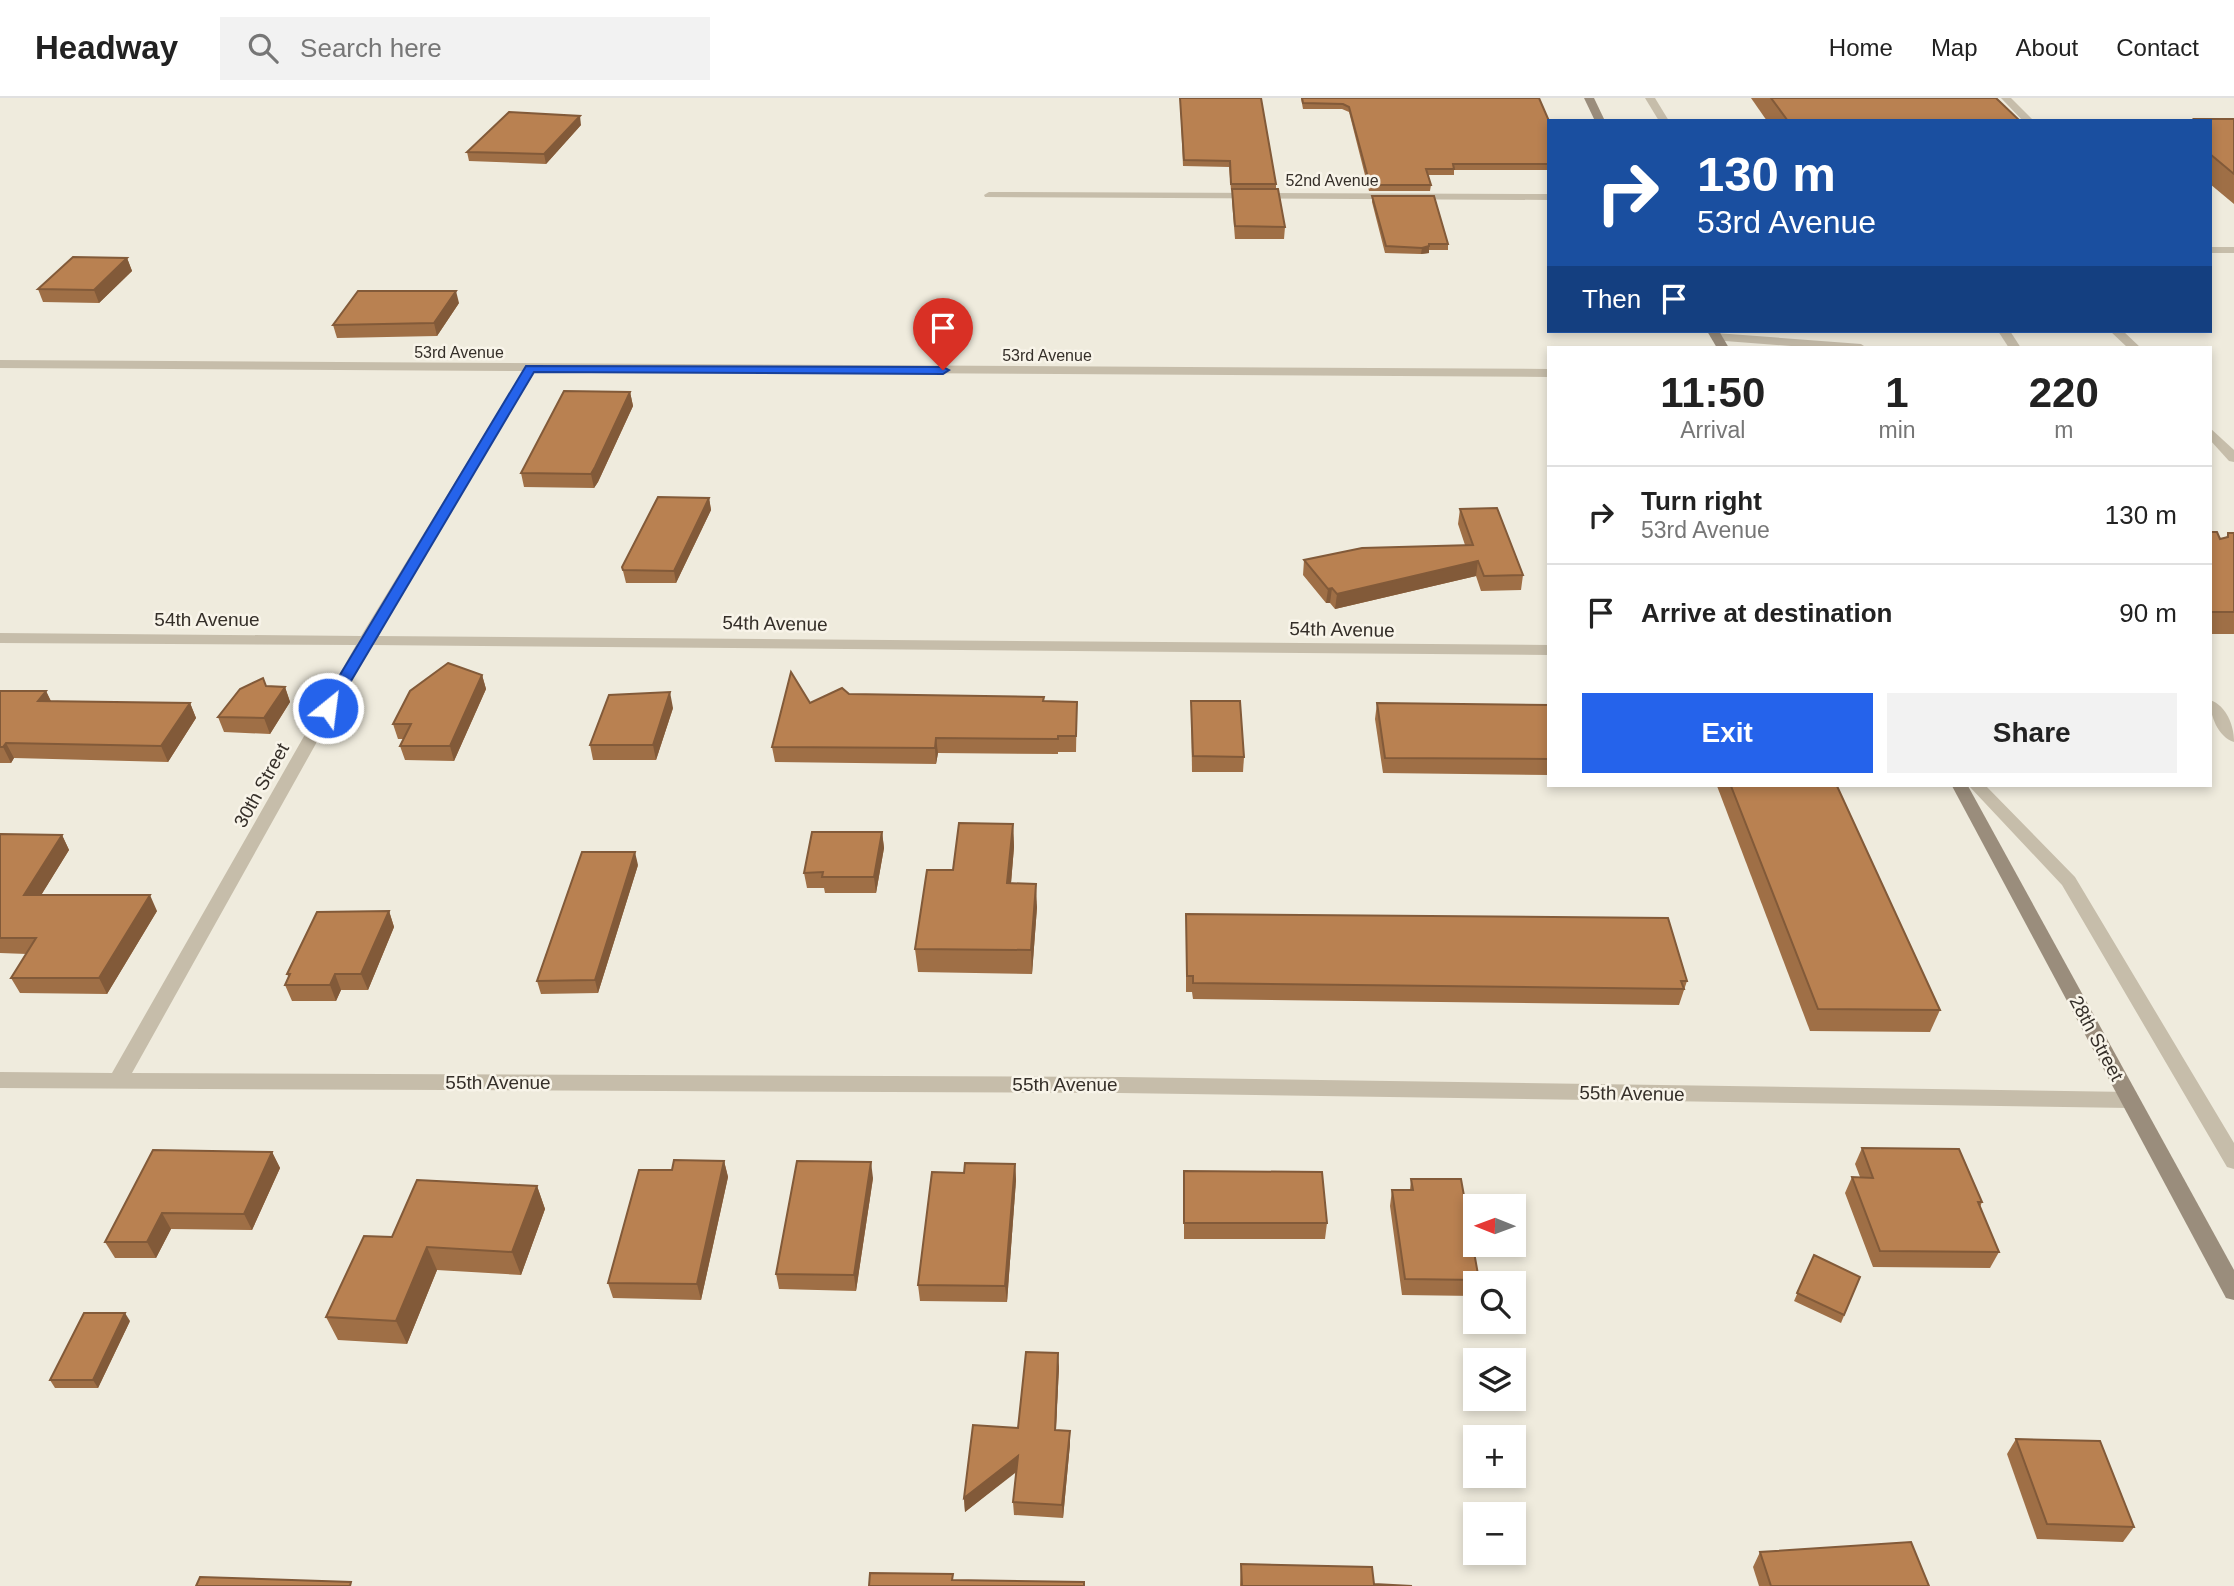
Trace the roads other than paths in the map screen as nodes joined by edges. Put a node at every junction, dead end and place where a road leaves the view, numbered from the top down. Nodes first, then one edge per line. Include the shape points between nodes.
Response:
1 (1589, 98) edge
2 (1650, 98) edge
3 (2006, 98) edge
4 (1599, 119) edge
5 (1663, 119) edge
6 (2027, 119) edge
7 (989, 195) dead end
8 (1547, 197) edge
9 (2212, 250) edge
10 (2234, 250) edge
11 (2118, 333) edge
12 (1717, 339) edge
13 (1829, 346) edge
14 (2133, 346) edge
15 (0, 364) edge
16 (530, 369) junction
17 (1547, 373) edge
18 (2212, 434) edge
19 (2234, 458) edge
20 (0, 638) edge
21 (367, 639) junction
22 (1547, 650) edge
23 (2212, 708) edge
24 (2234, 737) edge
25 (1961, 787) edge
26 (1978, 787) edge
27 (0, 1080) edge
28 (118, 1080) junction
29 (2130, 1100) junction
30 (2234, 1161) edge
31 (2234, 1291) edge

1 - 4 main road
2 - 5 street
3 - 6 street
7 - 8 street, 52nd Avenue
9 - 10 street
11 - 14 street
12 - 13 street
15 - 16 street, 53rd Avenue
16 - 17 street, 53rd Avenue
16 - 21 street, 30th Street
18 - 19 street
20 - 21 street, 54th Avenue
21 - 22 street, 54th Avenue
21 - 28 street, 30th Street
23 - 24 street
25 - 29 main road, 28th Street
26 - 30 street via 2069,881
27 - 28 street, 55th Avenue
28 - 29 street, 55th Avenue via 1120,1085
29 - 31 main road, 28th Street

